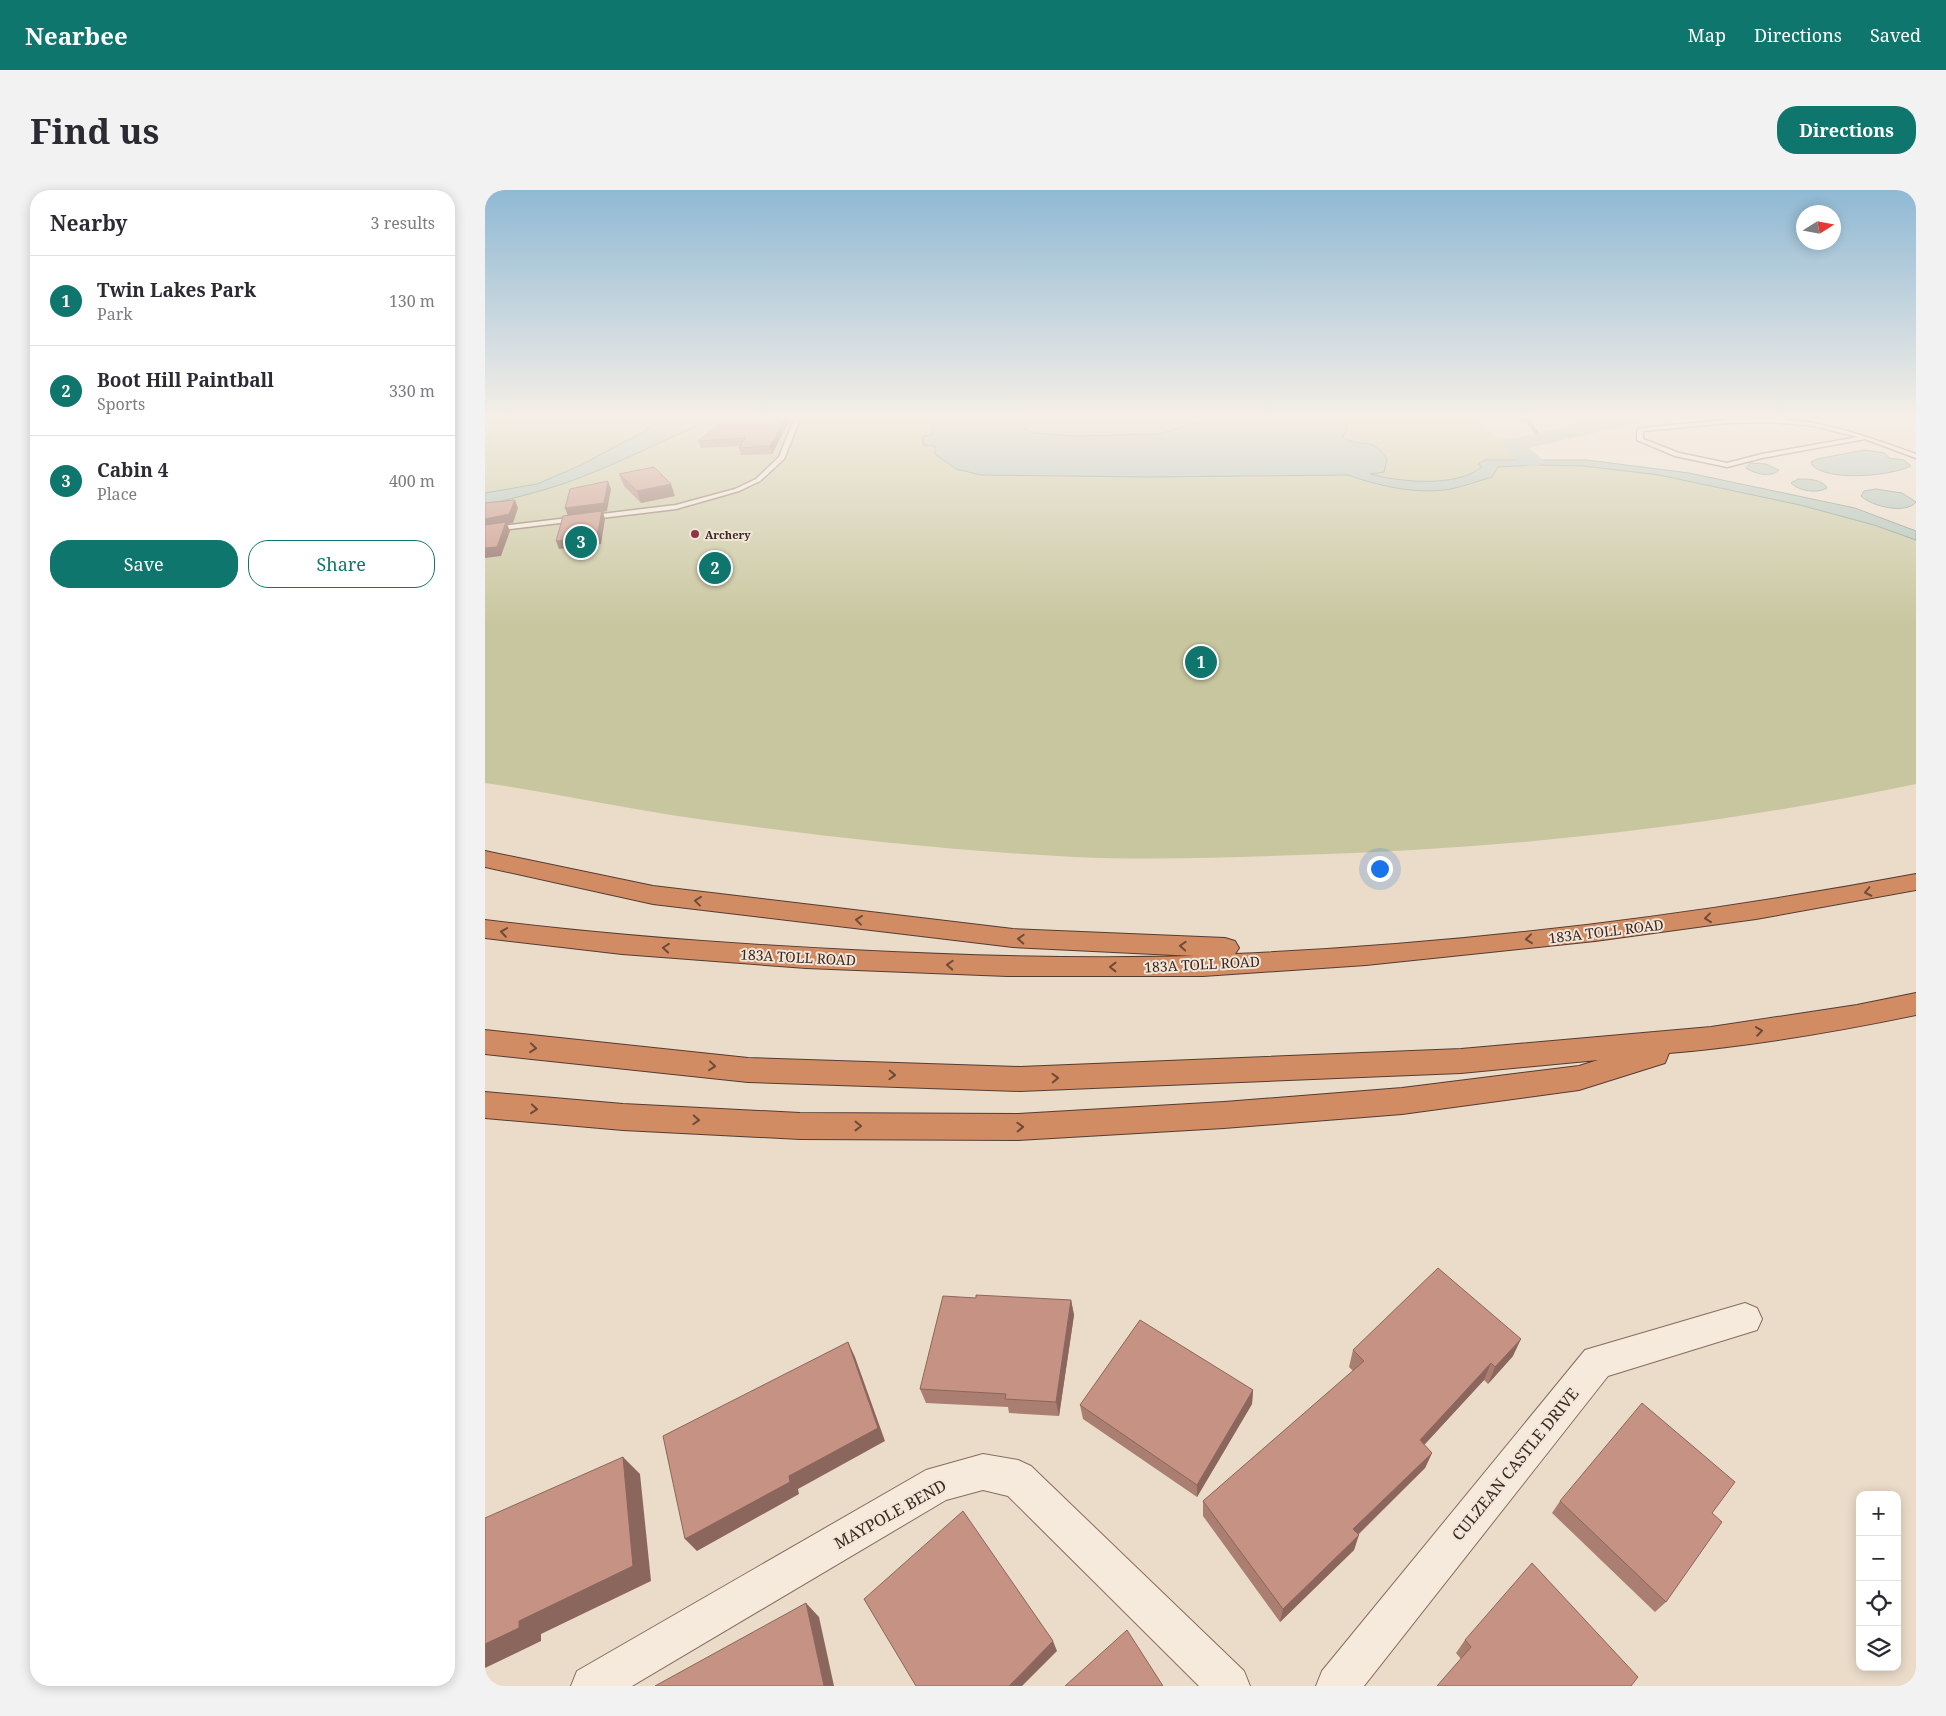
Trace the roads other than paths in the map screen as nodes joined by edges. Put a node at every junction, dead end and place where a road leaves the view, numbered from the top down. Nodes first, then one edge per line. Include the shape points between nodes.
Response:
1 (744, 487) edge
2 (485, 530) edge
3 (485, 859) edge
4 (1916, 882) edge
5 (485, 929) edge
6 (1354, 955) junction
7 (1916, 1004) edge
8 (1711, 1038) junction
9 (485, 1042) edge
10 (485, 1105) edge
11 (1745, 1319) dead end
12 (592, 1686) edge
13 (1229, 1686) edge
14 (1337, 1686) edge

1 - 2 lane via 677,507
6 -> 3 highway via 1013,938 653,895
4 -> 6 highway, 183A TOLL ROAD via 1755,912 1619,930
6 -> 5 highway, 183A TOLL ROAD via 1165,967 977,966 768,956 567,940
8 -> 7 highway
9 -> 8 highway via 748,1070 1020,1079 1461,1062
10 -> 8 highway via 623,1117 800,1126 1018,1127 1402,1101 1579,1078
11 - 14 street, CULZEAN CASTLE DRIVE via 1597,1362
12 - 13 street, MAYPOLE BEND via 939,1483 983,1472 1018,1479

